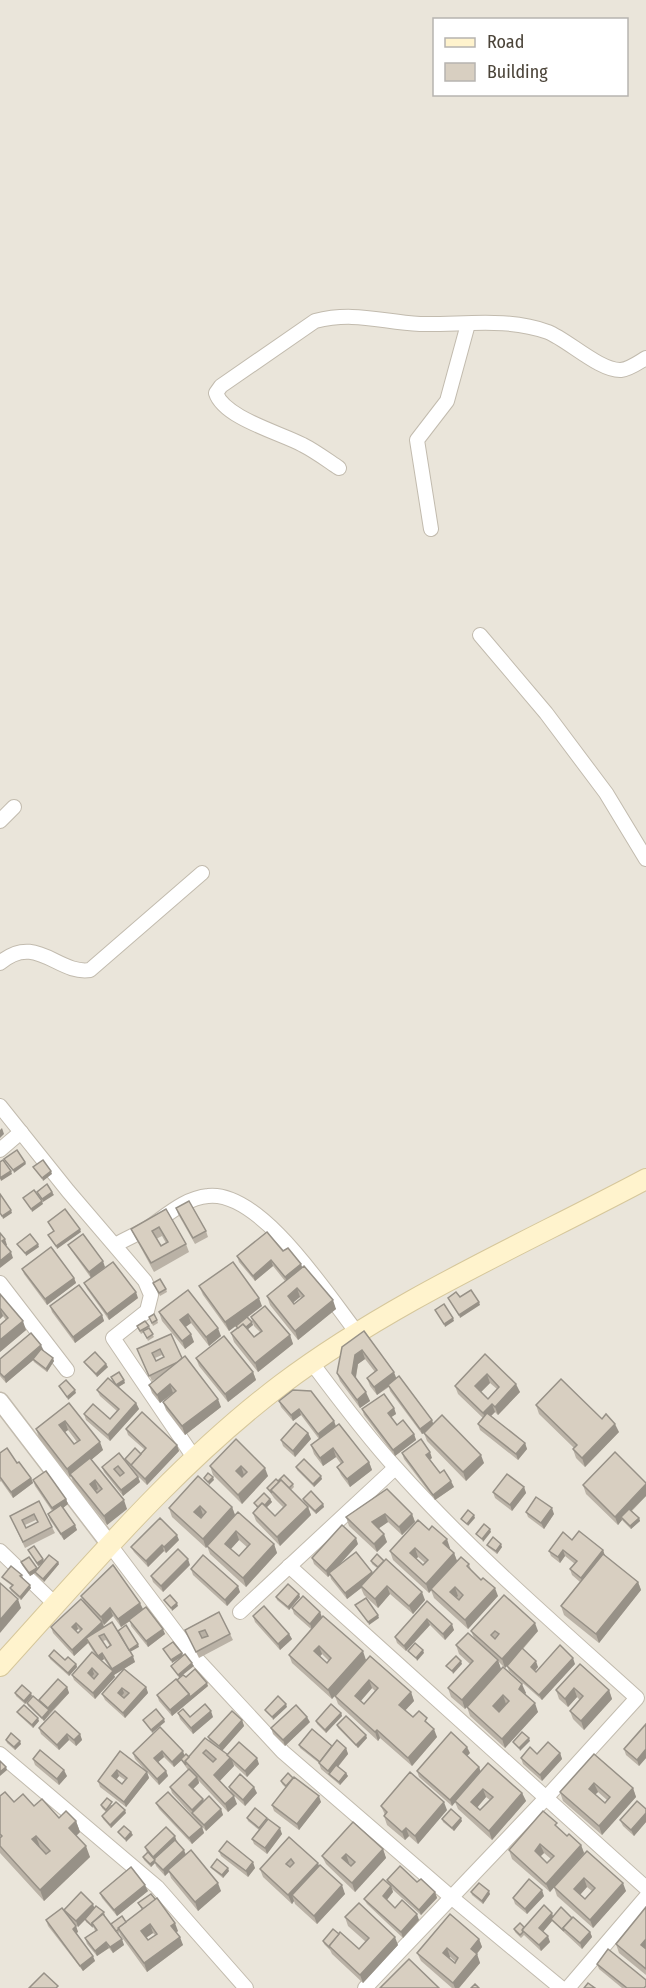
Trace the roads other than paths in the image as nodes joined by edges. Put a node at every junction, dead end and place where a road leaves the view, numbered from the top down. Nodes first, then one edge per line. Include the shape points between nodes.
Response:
1 (468, 324) junction
2 (646, 358) edge
3 (339, 468) dead end
4 (431, 529) dead end
5 (480, 635) dead end
6 (14, 807) dead end
7 (0, 821) edge
8 (646, 859) edge
9 (202, 873) dead end
10 (0, 963) edge
11 (0, 1106) edge
12 (21, 1132) junction
13 (0, 1150) edge
14 (646, 1179) edge
15 (116, 1245) junction
16 (0, 1283) edge
17 (358, 1334) junction
18 (312, 1363) junction
19 (67, 1370) dead end
20 (0, 1401) edge
21 (195, 1459) junction
22 (395, 1468) junction
23 (110, 1545) junction
24 (0, 1551) edge
25 (289, 1566) junction
26 (56, 1605) junction
27 (240, 1612) dead end
28 (0, 1666) edge
29 (641, 1702) edge
30 (0, 1754) edge
31 (546, 1798) junction
32 (646, 1888) edge
33 (452, 1897) junction
34 (646, 1897) edge
35 (246, 1988) edge
36 (365, 1988) edge
37 (561, 1988) edge
38 (568, 1988) edge

1 - 2 street via 530,326 609,368 621,370
1 - 3 street via 371,317 315,321 218,389 218,399 238,416 304,445
1 - 4 street via 447,401 417,440
5 - 8 street via 553,722 606,794
6 - 7 street
9 - 10 street via 90,970 83,972 34,952 17,953
11 - 12 street
12 - 13 street
12 - 15 street
14 - 17 main road via 519,1243
15 - 17 street via 190,1200 209,1195 227,1198 247,1206 265,1220
15 - 21 street via 145,1281 151,1295 147,1311 113,1338
16 - 19 street
17 - 18 main road
18 - 21 main road via 240,1418
18 - 22 street
20 - 23 street
21 - 23 main road
22 - 25 street
22 - 29 street via 501,1575
23 - 26 main road
23 - 33 street via 193,1655 283,1752
24 - 26 street
25 - 27 street
25 - 31 street
26 - 28 main road
29 - 31 street
30 - 35 street via 157,1887
31 - 32 street
31 - 33 street
33 - 36 street
33 - 37 street
34 - 38 street

